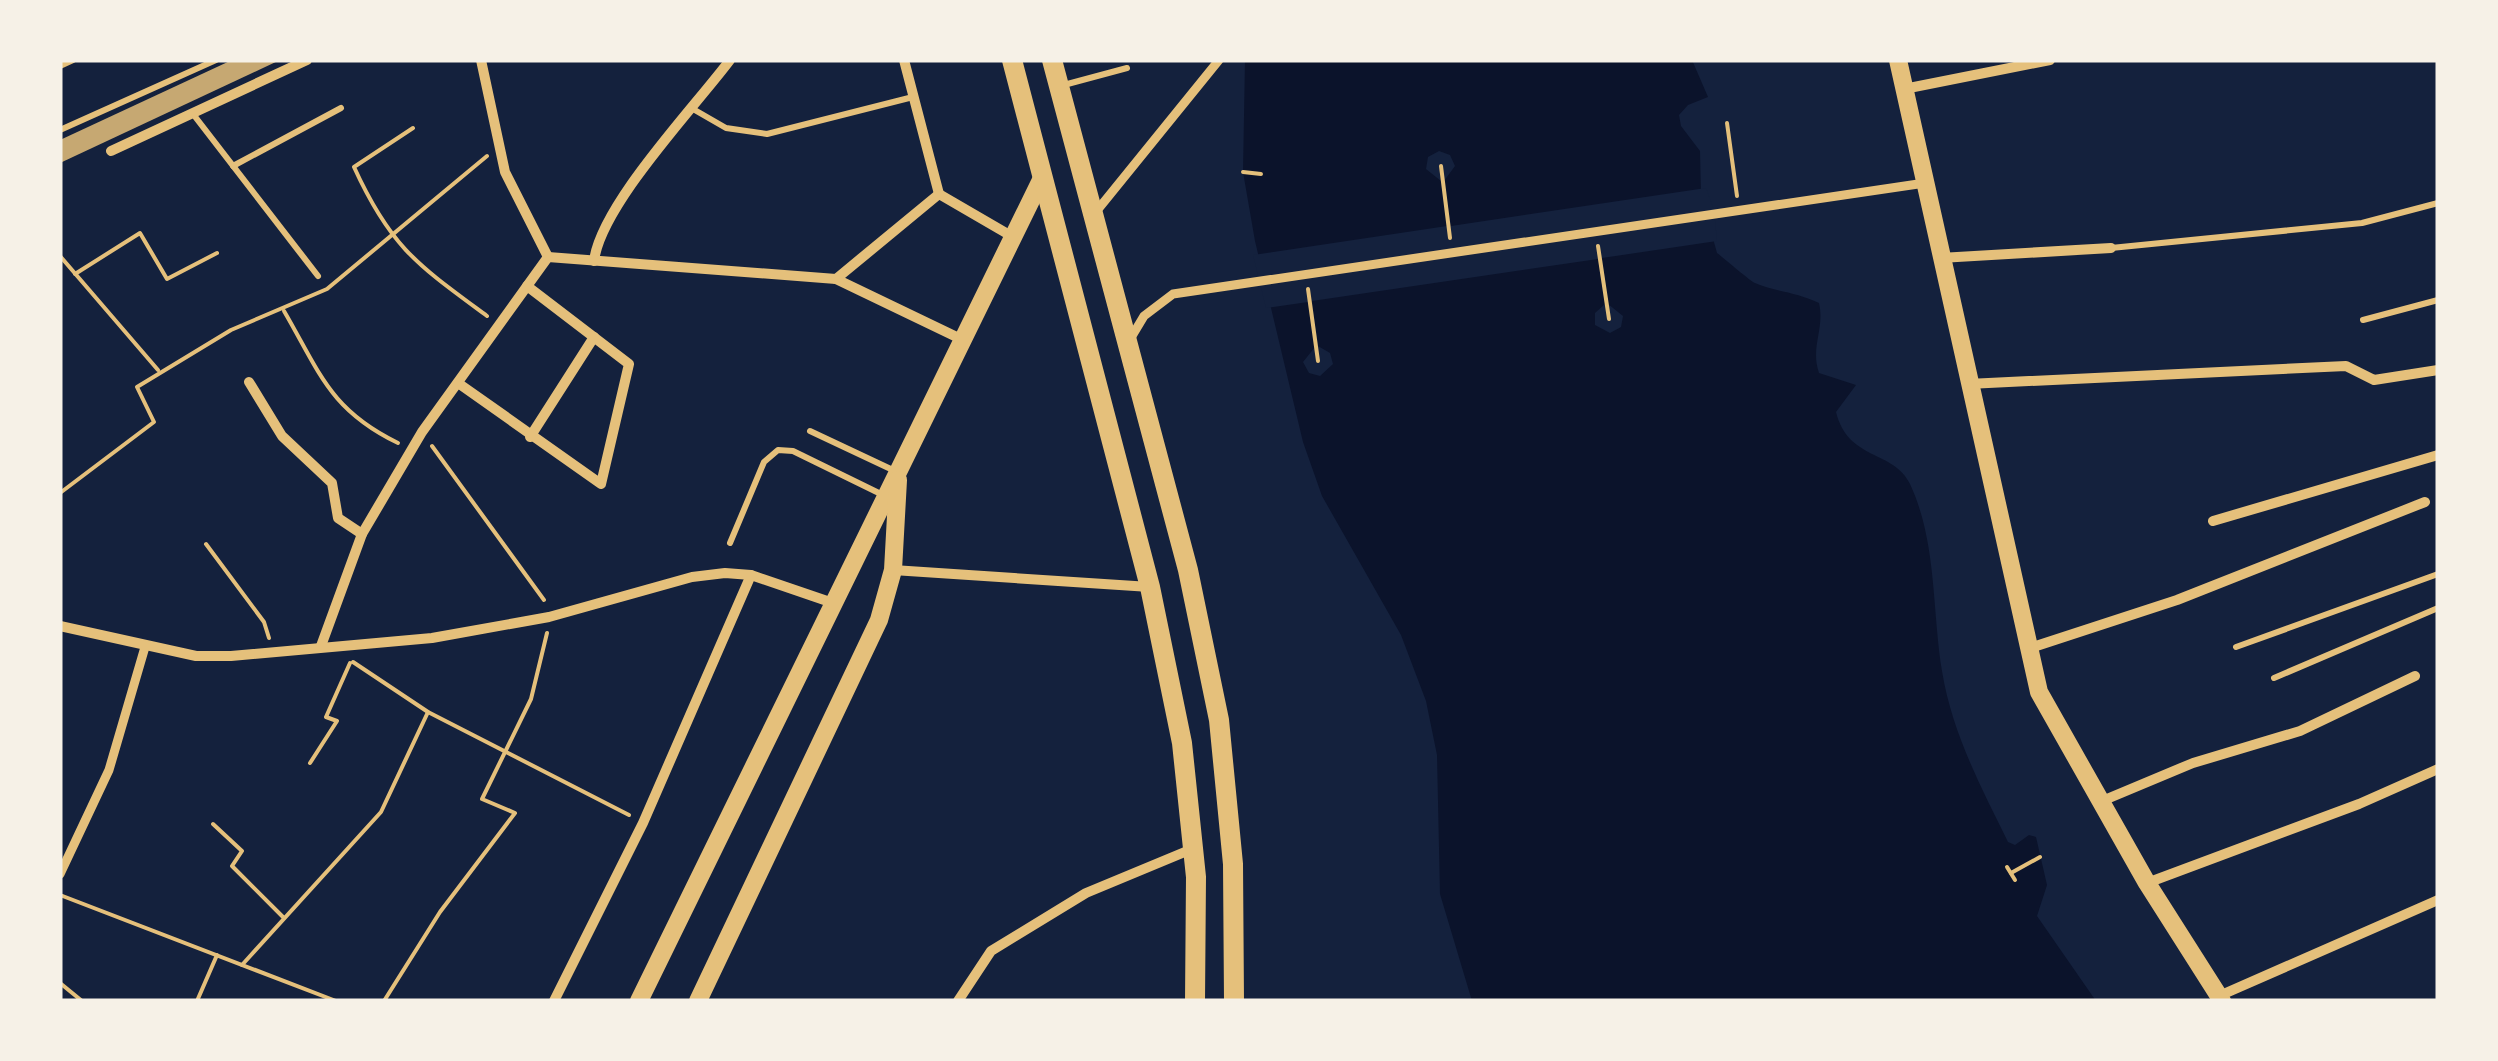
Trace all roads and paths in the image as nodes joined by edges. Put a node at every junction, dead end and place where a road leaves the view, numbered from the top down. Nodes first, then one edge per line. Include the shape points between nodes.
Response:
1 (73, 60) edge
2 (216, 60) edge
3 (307, 60) edge
4 (482, 60) edge
5 (730, 60) edge
6 (904, 60) edge
7 (1012, 60) edge
8 (1052, 60) edge
9 (1219, 60) edge
10 (1898, 60) edge
11 (2050, 60) edge
12 (60, 66) edge
13 (1127, 68) dead end
14 (1059, 86) junction
15 (1904, 89) junction
16 (914, 97) junction
17 (340, 108) dead end
18 (693, 109) junction
19 (192, 113) junction
20 (1727, 124) dead end
21 (412, 128) dead end
22 (60, 130) edge
23 (500, 146) junction
24 (111, 151) dead end
25 (233, 166) junction
26 (1440, 166) dead end
27 (1243, 172) dead end
28 (1261, 174) dead end
29 (1042, 178) junction
30 (1924, 183) junction
31 (938, 194) junction
32 (2438, 203) edge
33 (1740, 210) junction
34 (1094, 215) junction
35 (1596, 232) junction
36 (391, 238) junction
37 (1013, 238) junction
38 (2112, 248) joint
39 (217, 253) dead end
40 (1452, 253) junction
41 (60, 256) edge
42 (548, 257) junction
43 (1940, 258) junction
44 (594, 261) junction
45 (75, 274) junction
46 (1305, 274) junction
47 (318, 276) dead end
48 (836, 279) junction
49 (527, 286) junction
50 (2438, 300) edge
51 (284, 311) junction
52 (1609, 319) dead end
53 (2363, 320) dead end
54 (499, 325) junction
55 (594, 337) junction
56 (963, 340) junction
57 (1128, 342) junction
58 (1088, 350) junction
59 (1318, 361) dead end
60 (2438, 370) edge
61 (159, 372) junction
62 (249, 382) dead end
63 (458, 383) junction
64 (1968, 384) junction
65 (1140, 389) junction
66 (1102, 401) junction
67 (810, 431) dead end
68 (530, 437) junction
69 (412, 449) junction
70 (2438, 455) edge
71 (898, 473) junction
72 (60, 494) edge
73 (886, 496) junction
74 (2425, 502) dead end
75 (2212, 521) dead end
76 (362, 534) junction
77 (730, 543) dead end
78 (206, 544) dead end
79 (894, 570) junction
80 (751, 574) junction
81 (2438, 574) edge
82 (1150, 587) junction
83 (833, 603) junction
84 (2438, 608) edge
85 (60, 626) edge
86 (325, 646) junction
87 (145, 647) junction
88 (2236, 648) dead end
89 (2026, 650) junction
90 (274, 652) junction
91 (352, 661) junction
92 (2414, 676) dead end
93 (2274, 678) dead end
94 (428, 712) junction
95 (310, 762) dead end
96 (2438, 769) edge
97 (2102, 800) junction
98 (643, 823) junction
99 (213, 824) dead end
100 (503, 833) dead end
101 (1193, 848) junction
102 (2040, 857) dead end
103 (60, 874) edge
104 (2015, 880) dead end
105 (2147, 883) junction
106 (60, 895) edge
107 (2438, 900) edge
108 (284, 918) junction
109 (217, 955) junction
110 (242, 965) junction
111 (60, 983) edge
112 (2221, 998) edge
113 (82, 1001) edge
114 (197, 1001) edge
115 (336, 1001) edge
116 (384, 1001) edge
117 (554, 1001) edge
118 (639, 1001) edge
119 (698, 1001) edge
120 (958, 1001) edge
121 (1195, 1001) edge
122 (1234, 1001) edge

1 - 12 lane
2 - 22 lane
3 - 19 street
4 - 23 street
5 - 18 street
6 - 16 street
7 - 29 main road
8 - 14 main road
9 - 34 street
10 - 15 street
11 - 15 street
13 - 14 lane
14 - 34 main road
15 - 30 street
16 - 18 lane via 768,134 726,128
16 - 31 street
17 - 25 lane
18 - 44 street via 622,198
19 - 24 street
19 - 25 lane
20 - 33 path
21 - 36 path via 354,167
23 - 36 path
23 - 42 street via 505,172
25 - 47 lane
26 - 40 path
27 - 28 path
29 - 37 street
29 - 58 main road
30 - 33 street
30 - 43 street
31 - 37 street
31 - 48 street
32 - 38 lane via 2362,223
33 - 35 street
34 - 57 main road
35 - 40 street
35 - 52 path
36 - 51 path via 327,289
36 - 54 path
37 - 56 street
38 - 43 street
39 - 45 path via 167,279 140,233
40 - 46 street
41 - 45 path
42 - 44 street
42 - 49 street
43 - 64 street
44 - 48 street
45 - 61 path
46 - 57 street via 1174,294 1144,316
46 - 59 path
48 - 56 street
49 - 54 street
49 - 55 street
50 - 53 lane
51 - 61 path via 231,330
51 - 69 path via 332,395 350,414
54 - 63 street
55 - 68 street
55 - 68 street via 630,364 601,484
56 - 71 street
57 - 58 main road via 1107,354
57 - 65 main road
58 - 66 main road
60 - 64 street via 2374,380 2346,366
61 - 72 path via 137,387 154,422
62 - 76 street via 282,436 332,483 338,518
63 - 68 street
63 - 69 street
64 - 89 street
65 - 66 main road via 1119,386
65 - 122 main road via 1219,720 1234,864
66 - 82 main road
67 - 71 lane
69 - 76 street
70 - 75 street
71 - 73 street
71 - 79 street
73 - 77 lane via 778,450 764,462
73 - 83 street
74 - 89 street via 2177,600
76 - 86 street
78 - 90 path via 264,622
79 - 82 street
79 - 119 street via 879,620
80 - 83 street
80 - 86 street via 692,576 549,617 432,638
80 - 98 street
81 - 88 lane
82 - 101 main road via 1182,743
83 - 118 street
84 - 93 lane
85 - 87 street
86 - 90 street
86 - 91 path
87 - 90 street via 196,656
87 - 103 street via 110,770
89 - 97 street via 2054,725
91 - 94 path
91 - 95 path via 326,717 337,721
92 - 97 street via 2300,730
94 - 98 path
94 - 108 path via 381,812
96 - 105 street
97 - 105 street
98 - 117 street
99 - 108 path via 242,851 232,866
100 - 116 path via 440,912
101 - 120 street via 1086,893 991,950
101 - 121 main road
102 - 104 path via 2010,870
105 - 112 street
106 - 109 path
107 - 112 street
108 - 110 path
109 - 110 path
109 - 114 path
110 - 115 path
111 - 113 path

